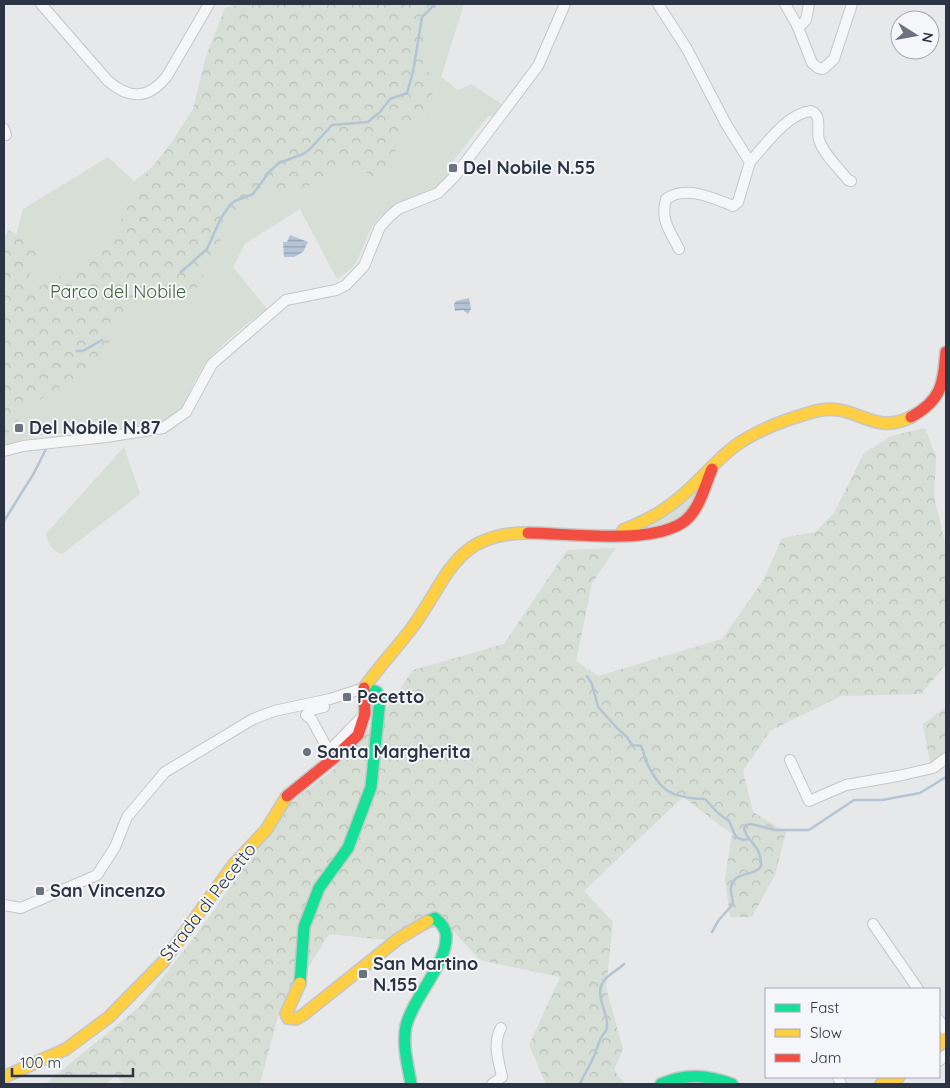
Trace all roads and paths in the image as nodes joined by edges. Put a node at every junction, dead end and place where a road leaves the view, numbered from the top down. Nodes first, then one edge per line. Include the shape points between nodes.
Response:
1 (42, 4) edge
2 (209, 4) edge
3 (565, 4) edge
4 (658, 4) edge
5 (785, 4) edge
6 (809, 4) edge
7 (852, 4) edge
8 (797, 25) junction
9 (750, 162) junction
10 (851, 181) dead end
11 (679, 249) dead end
12 (946, 352) edge
13 (4, 451) edge
14 (712, 469) junction
15 (608, 535) junction
16 (364, 688) junction
17 (365, 713) junction
18 (946, 758) edge
19 (790, 760) dead end
20 (4, 905) edge
21 (873, 924) dead end
22 (917, 988) edge
23 (501, 1028) dead end
24 (4, 1077) edge
25 (896, 1078) edge
26 (410, 1084) edge
27 (492, 1084) edge
28 (661, 1084) edge
29 (732, 1084) edge
30 (881, 1084) edge

1 - 2 street via 108,81 117,89 138,94 160,85
3 - 13 street via 538,66 455,176 438,193 398,209 389,217 380,227 364,266 346,285 286,300 212,364 186,412 163,428
4 - 9 street via 688,49 726,124
5 - 8 street
6 - 8 street via 806,20 801,26
7 - 8 street via 834,59 823,69 812,63
9 - 10 street via 786,123 801,113 811,111 819,118 818,137 822,148
9 - 11 street via 738,202 733,206 704,194 674,194 666,199 665,222
12 - 14 street via 943,382 937,397 911,416 882,424 841,410 823,410 768,428 747,439
14 - 15 street via 660,514 647,522
14 - 15 street via 686,521 668,530
15 - 16 street via 516,533 476,544 443,575 413,626
16 - 17 street, Strada di Pecetto
16 - 17 street via 356,697 312,710 306,715 327,748 331,749
16 - 20 street via 253,719 165,772 127,816 115,847 97,875 20,908
16 - 26 street via 375,690 380,695 371,787 348,848 319,888 304,927 300,983 286,1014 288,1018 296,1019 303,1015 409,929 435,918 446,932 445,942 440,958 408,1018 404,1038
17 - 24 street, Strada di Pecetto via 358,735 285,797 266,830 234,864 164,961 123,1003 66,1049
18 - 19 street via 933,768 846,785 809,801
21 - 22 street
23 - 27 street via 496,1045 502,1078
25 - 30 street
28 - 29 street via 674,1077 694,1074

